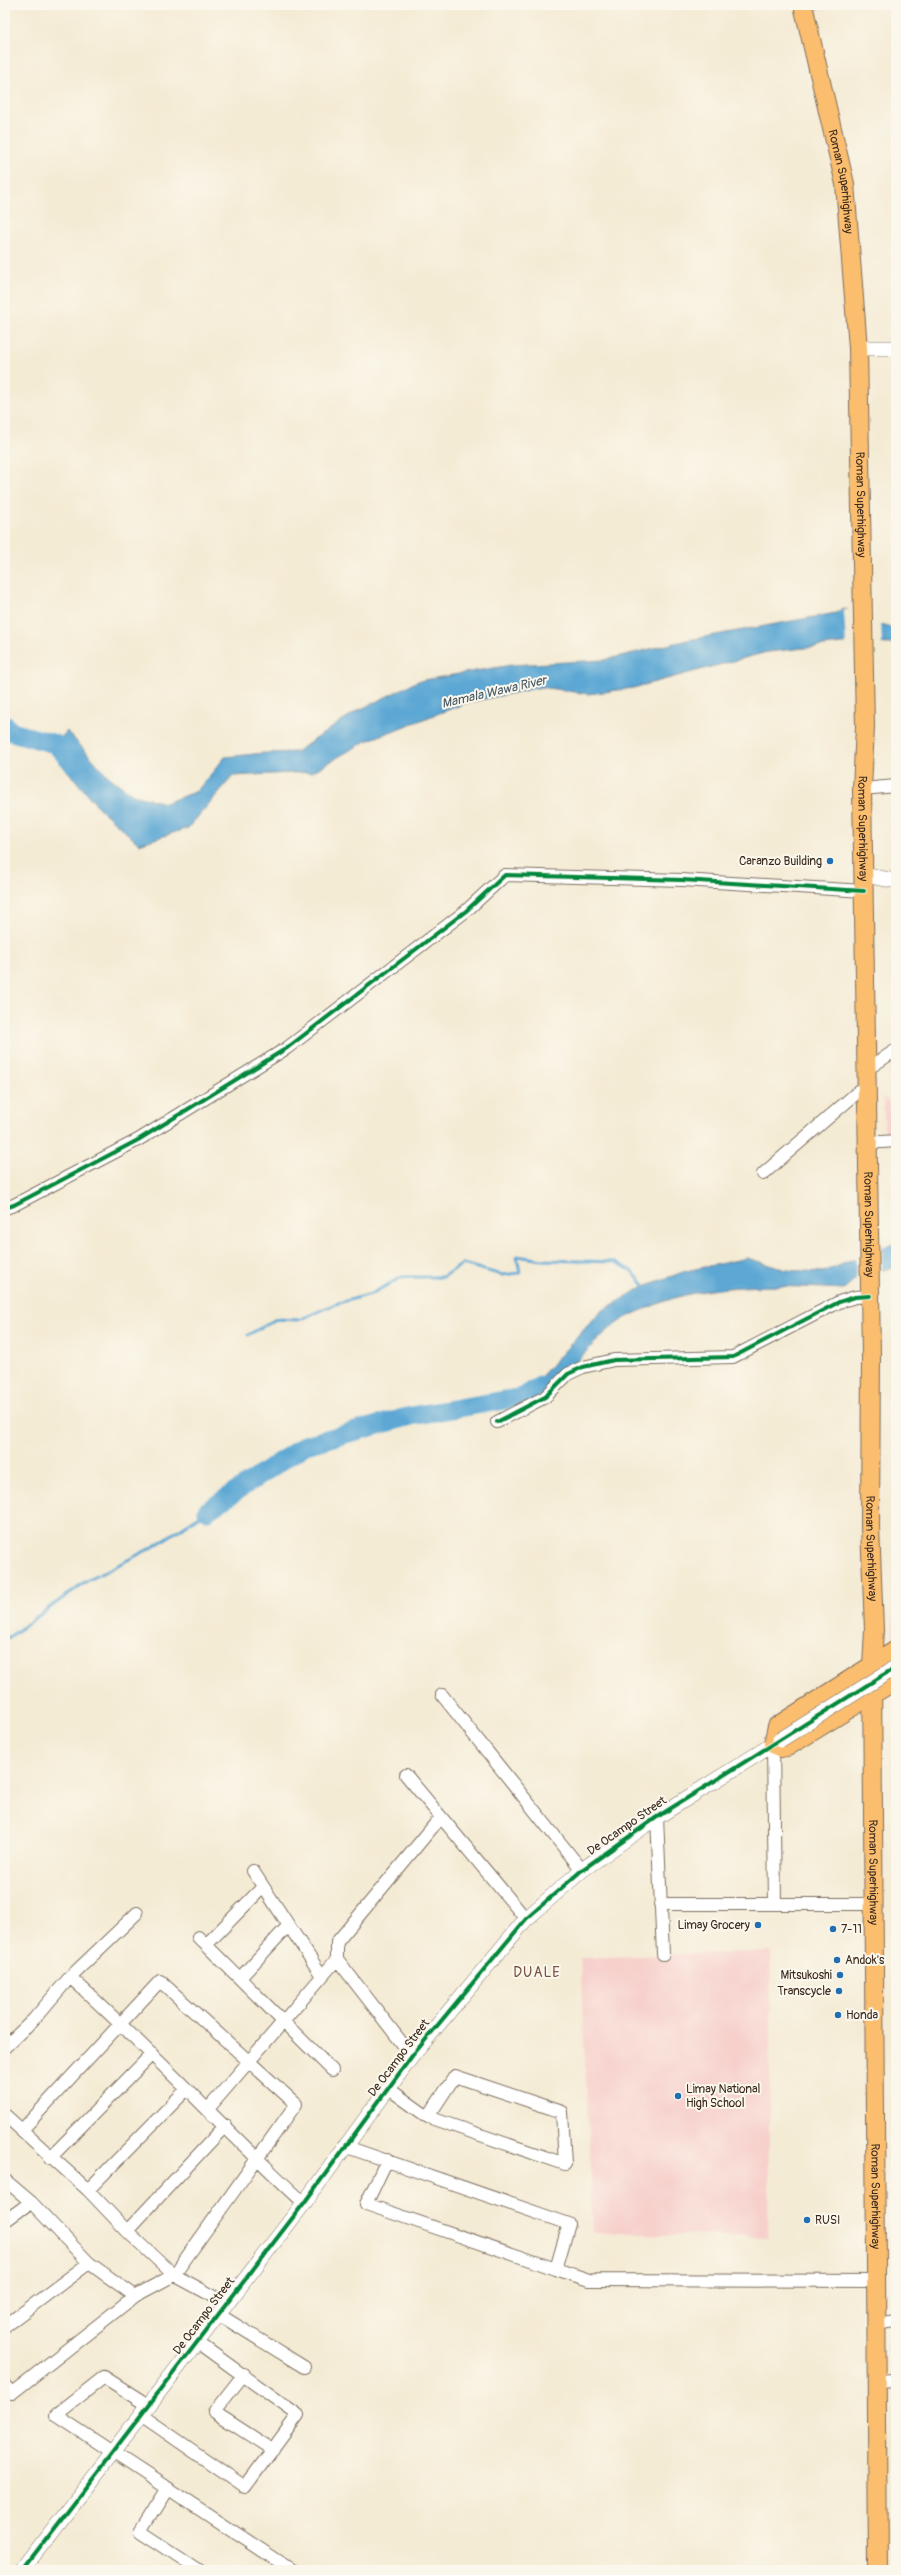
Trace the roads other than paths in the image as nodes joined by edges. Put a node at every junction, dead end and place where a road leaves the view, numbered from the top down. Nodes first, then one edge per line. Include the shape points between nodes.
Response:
1 (803, 5) edge
2 (858, 348) junction
3 (896, 348) edge
4 (896, 786) edge
5 (862, 789) junction
6 (896, 881) edge
7 (864, 883) junction
8 (896, 1050) edge
9 (866, 1078) junction
10 (896, 1141) edge
11 (866, 1142) junction
12 (763, 1174) dead end
13 (5, 1208) edge
14 (869, 1288) junction
15 (497, 1422) dead end
16 (896, 1650) edge
17 (872, 1666) junction
18 (896, 1667) edge
19 (896, 1680) edge
20 (442, 1695) dead end
21 (873, 1695) junction
22 (777, 1742) junction
23 (406, 1775) dead end
24 (441, 1816) junction
25 (656, 1817) junction
26 (582, 1870) junction
27 (253, 1872) dead end
28 (263, 1887) junction
29 (660, 1904) junction
30 (775, 1904) junction
31 (874, 1904) junction
32 (137, 1913) dead end
33 (526, 1919) junction
34 (288, 1926) junction
35 (663, 1954) dead end
36 (337, 1959) junction
37 (322, 1976) junction
38 (70, 1977) junction
39 (240, 1978) junction
40 (284, 2022) junction
41 (122, 2023) junction
42 (5, 2047) edge
43 (152, 2054) junction
44 (412, 2056) junction
45 (249, 2061) junction
46 (332, 2070) dead end
47 (187, 2089) junction
48 (389, 2089) junction
49 (208, 2109) junction
50 (5, 2115) edge
51 (428, 2117) junction
52 (226, 2126) junction
53 (22, 2130) junction
54 (344, 2146) junction
55 (50, 2158) junction
56 (257, 2159) junction
57 (387, 2160) junction
58 (5, 2180) edge
59 (88, 2190) junction
60 (31, 2202) junction
61 (304, 2203) junction
62 (5, 2221) edge
63 (127, 2231) junction
64 (89, 2263) junction
65 (556, 2269) junction
66 (174, 2275) junction
67 (874, 2281) junction
68 (135, 2296) junction
69 (222, 2308) junction
70 (896, 2321) edge
71 (875, 2324) junction
72 (5, 2326) edge
73 (197, 2342) junction
74 (304, 2367) dead end
75 (244, 2374) junction
76 (896, 2380) edge
77 (876, 2381) junction
78 (5, 2386) edge
79 (145, 2410) junction
80 (273, 2450) junction
81 (114, 2452) junction
82 (168, 2488) junction
83 (22, 2570) edge
84 (198, 2570) edge
85 (292, 2570) edge
86 (878, 2570) edge

1 - 2 main road, Roman Superhighway via 845,184
2 - 3 street
2 - 5 main road, Roman Superhighway via 865,727
4 - 5 street
5 - 7 main road, Roman Superhighway
6 - 7 street
7 - 9 main road, Roman Superhighway
7 - 13 street via 504,875 466,911 286,1048 138,1140
8 - 9 street
9 - 11 main road, Roman Superhighway
9 - 12 street
10 - 11 street
11 - 14 main road, Roman Superhighway
14 - 15 street via 733,1357 614,1360 584,1367 568,1374 545,1397
14 - 17 main road, Roman Superhighway via 870,1526 874,1630
16 - 17 main road
17 - 21 main road, Roman Superhighway
17 - 22 main road via 777,1726
18 - 22 street, De Ocampo Street, bridge
19 - 21 main road
20 - 26 street
21 - 22 main road via 787,1747 781,1748
21 - 31 main road, Roman Superhighway
22 - 25 street, De Ocampo Street
22 - 30 street
23 - 24 street
24 - 33 street
24 - 36 street via 337,1942
25 - 26 street, De Ocampo Street
25 - 29 street
26 - 33 street, De Ocampo Street
27 - 28 street
28 - 34 street
28 - 39 street via 202,1941
29 - 30 street
29 - 35 street
30 - 31 street
31 - 67 main road, Roman Superhighway
32 - 38 street
33 - 44 street, De Ocampo Street
34 - 37 street
34 - 39 street
36 - 37 street
36 - 44 street
37 - 40 street
38 - 41 street
38 - 42 street via 34,2019
39 - 40 street
40 - 45 street
40 - 46 street
41 - 43 street
41 - 45 street via 160,1981
41 - 53 street
43 - 47 street
43 - 55 street
44 - 48 street, De Ocampo Street
45 - 49 street
45 - 56 street via 296,2104
47 - 49 street
47 - 59 street
48 - 51 street
48 - 54 street, De Ocampo Street
49 - 52 street
50 - 53 street
51 - 51 street via 507,2144 565,2164 562,2112 455,2076
52 - 56 street
52 - 63 street
53 - 55 street
54 - 57 street
54 - 61 street, De Ocampo Street
55 - 59 street
56 - 61 street
56 - 66 street
57 - 65 street via 569,2224
57 - 65 street via 366,2204
58 - 60 street
59 - 63 street
60 - 62 street
60 - 64 street
61 - 69 street, De Ocampo Street
63 - 66 street
64 - 68 street
64 - 72 street
65 - 67 street via 589,2280
66 - 68 street
66 - 69 street
67 - 71 main road, Roman Superhighway
68 - 78 street via 12,2393
69 - 73 street, De Ocampo Street
69 - 74 street
70 - 71 street
71 - 77 main road, Roman Superhighway
73 - 75 street
73 - 79 street, De Ocampo Street
75 - 80 street via 298,2415
75 - 80 street via 214,2412
76 - 77 street
77 - 86 main road, Roman Superhighway
79 - 80 street via 245,2487
79 - 81 street, De Ocampo Street
79 - 81 street via 104,2377 56,2414
81 - 82 street
81 - 83 street, De Ocampo Street
82 - 84 street via 140,2532
82 - 85 street

